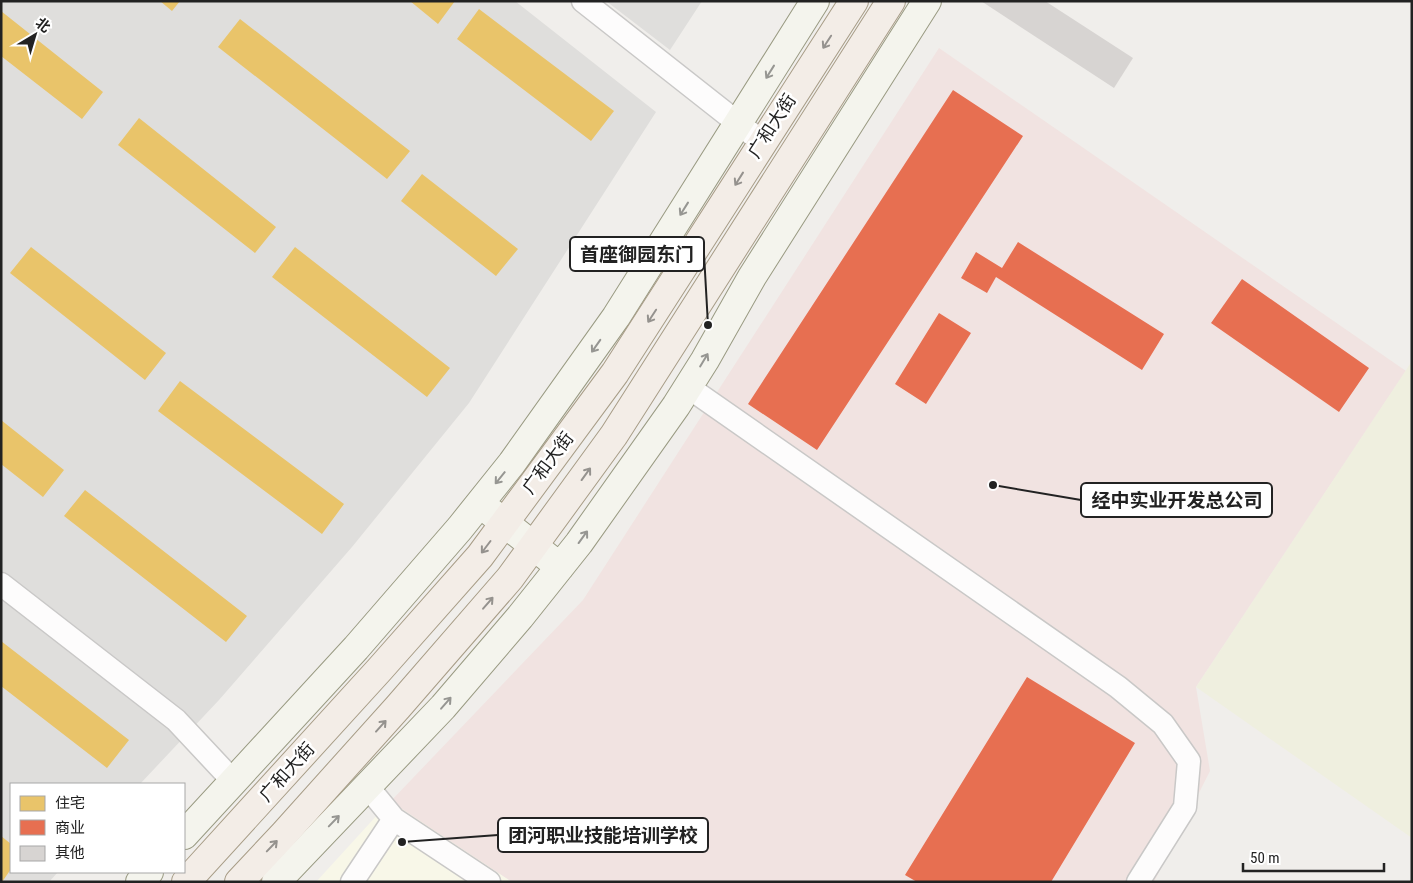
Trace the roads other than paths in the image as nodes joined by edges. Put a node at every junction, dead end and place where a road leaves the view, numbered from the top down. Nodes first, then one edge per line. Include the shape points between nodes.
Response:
1 (583, 1) edge
2 (815, 1) edge
3 (854, 1) edge
4 (891, 1) edge
5 (927, 1) edge
6 (738, 123) junction
7 (807, 133) junction
8 (762, 142) junction
9 (799, 202) junction
10 (688, 387) junction
11 (480, 503) junction
12 (504, 522) junction
13 (534, 546) junction
14 (560, 567) junction
15 (1, 584) edge
16 (394, 654) junction
17 (325, 682) junction
18 (234, 782) junction
19 (368, 786) junction
20 (394, 819) junction
21 (185, 834) edge
22 (186, 882) edge
23 (239, 882) edge
24 (276, 882) edge
25 (352, 882) edge
26 (489, 882) edge
27 (1138, 882) edge

1 - 6 street
2 -> 6 street
3 -> 8 main road, 广和大街
4 - 7 main road, 广和大街
5 - 9 street
6 - 8 street
6 -> 11 street via 616,317
7 - 9 street
13 -> 7 main road, 广和大街 via 614,435
8 -> 12 main road, 广和大街 via 615,373
10 -> 9 street
14 -> 10 street
10 - 27 street via 1118,687 1163,724 1189,761 1185,807
11 - 12 street
11 - 17 street
12 - 13 street
12 -> 16 main road, 广和大街 via 480,556
13 - 14 street
23 -> 13 main road, 广和大街 via 398,707
19 -> 14 street via 443,707
15 - 18 street via 176,720
16 - 17 street
16 - 22 main road, 广和大街
17 - 18 street
18 - 21 street
19 - 20 street
24 -> 19 street
20 - 25 street
20 - 26 street

